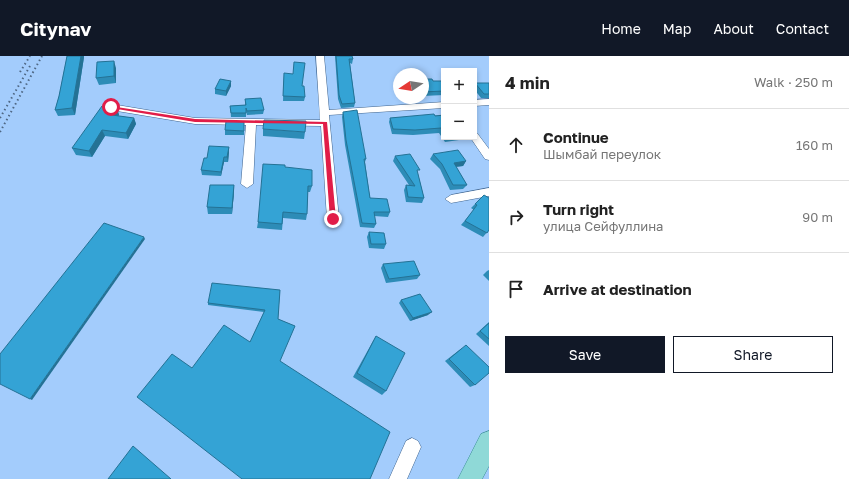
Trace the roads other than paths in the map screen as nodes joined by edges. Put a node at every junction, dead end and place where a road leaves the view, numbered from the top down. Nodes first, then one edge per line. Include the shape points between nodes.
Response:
1 (320, 56) edge
2 (489, 102) edge
3 (477, 103) edge
4 (441, 105) edge
5 (111, 107) edge
6 (325, 118) junction
7 (251, 121) junction
8 (477, 139) edge
9 (489, 157) edge
10 (247, 184) dead end
11 (489, 192) edge
12 (451, 199) dead end
13 (333, 219) dead end
14 (489, 442) edge
15 (412, 447) dead end
16 (398, 479) edge
17 (470, 479) edge

1 - 6 street
2 - 3 street
4 - 6 street
5 - 7 street via 195,121
6 - 7 street
6 - 13 street
7 - 10 street
8 - 9 street
11 - 12 street
14 - 17 main road
15 - 16 street

